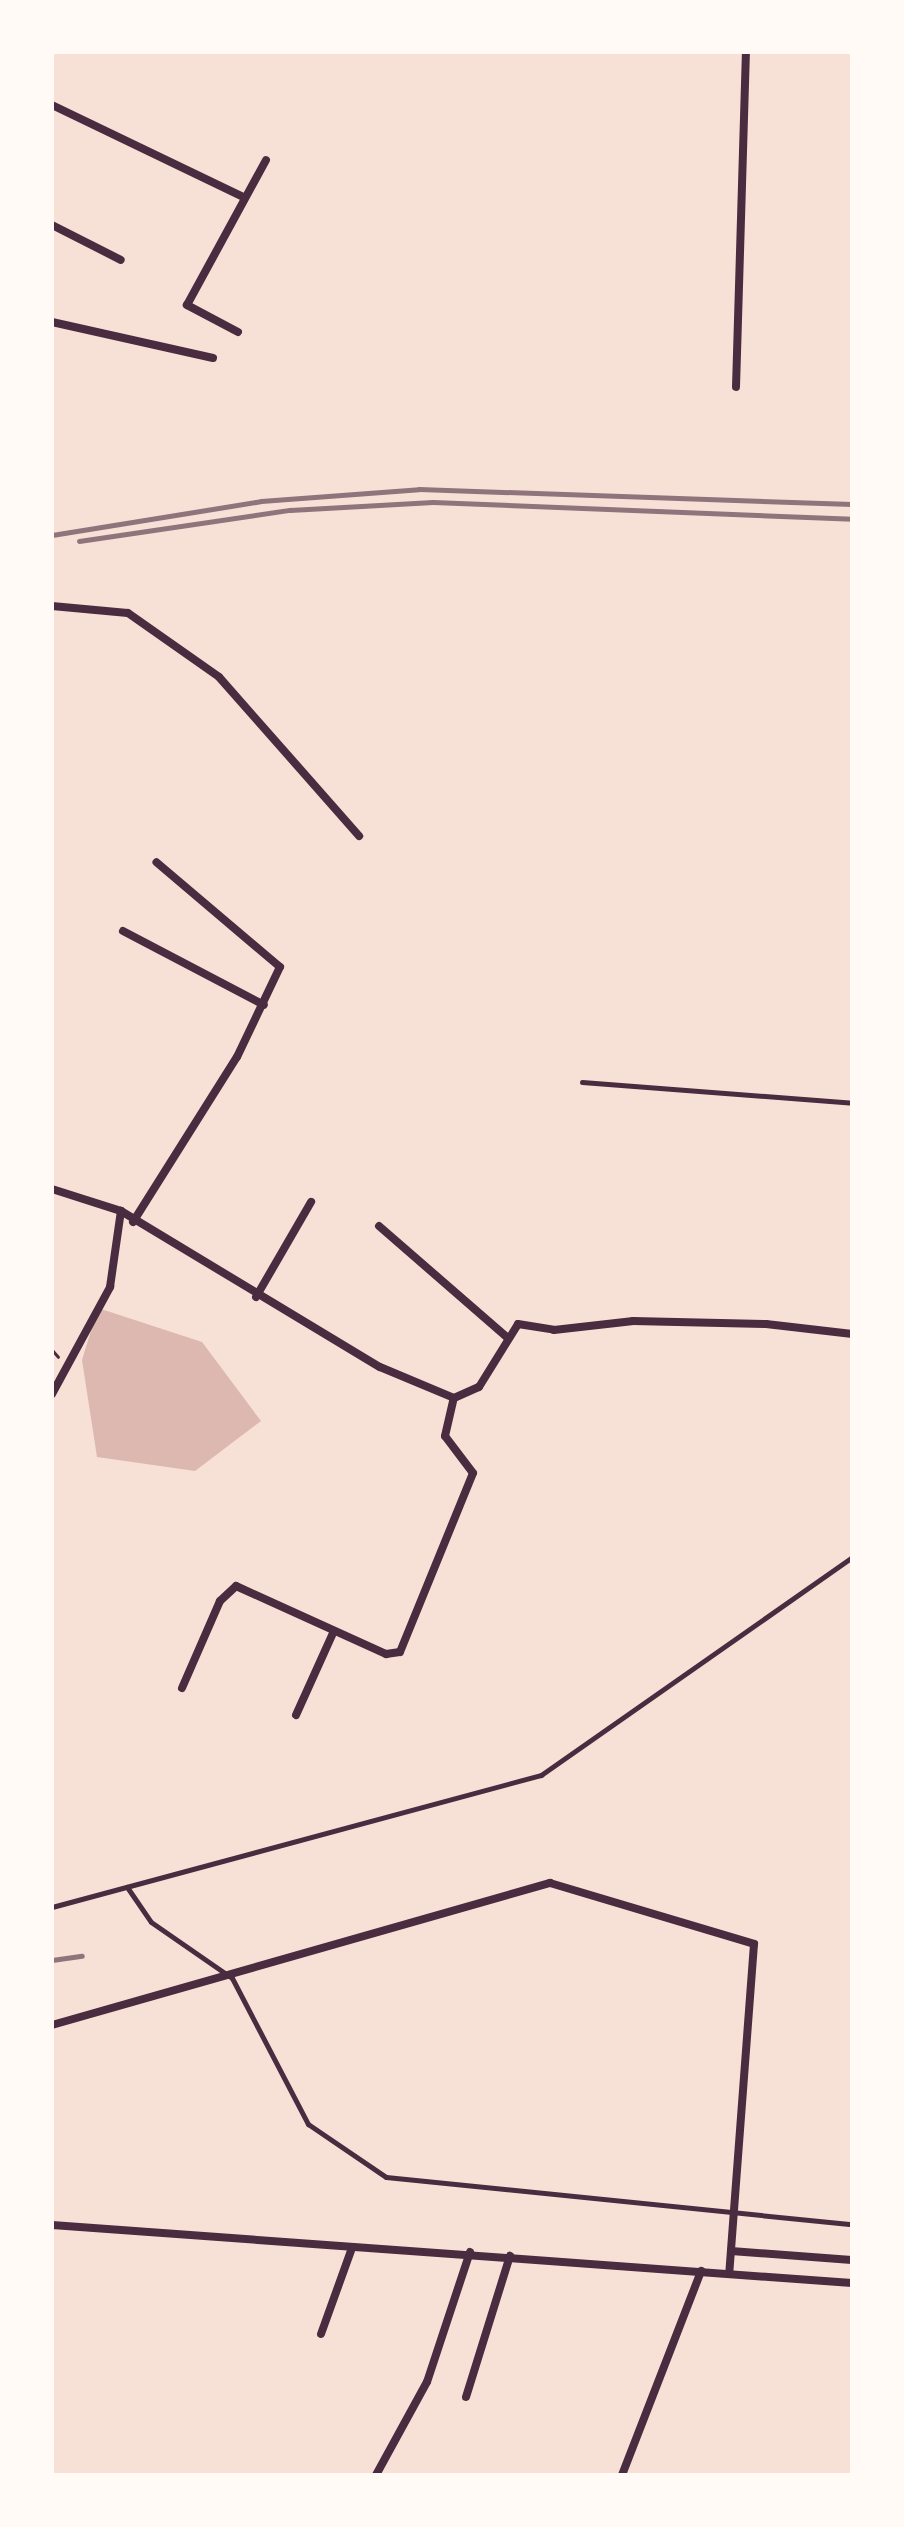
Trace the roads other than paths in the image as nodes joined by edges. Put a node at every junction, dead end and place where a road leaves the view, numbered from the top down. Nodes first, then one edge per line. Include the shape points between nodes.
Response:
1 (746, 52) edge
2 (52, 105) edge
3 (266, 160) dead end
4 (243, 197) junction
5 (52, 225) edge
6 (121, 260) dead end
7 (52, 322) edge
8 (238, 332) dead end
9 (213, 358) dead end
10 (736, 387) dead end
11 (52, 606) edge
12 (359, 836) dead end
13 (156, 862) dead end
14 (123, 931) dead end
15 (264, 1005) junction
16 (582, 1082) dead end
17 (852, 1103) edge
18 (52, 1189) edge
19 (311, 1202) dead end
20 (121, 1211) junction
21 (133, 1222) junction
22 (379, 1226) dead end
23 (256, 1297) junction
24 (852, 1334) edge
25 (508, 1338) junction
26 (52, 1394) edge
27 (454, 1398) junction
28 (852, 1557) edge
29 (334, 1631) junction
30 (182, 1688) dead end
31 (296, 1715) dead end
32 (127, 1887) junction
33 (52, 1907) edge
34 (232, 1978) junction
35 (52, 2025) edge
36 (732, 2211) junction
37 (852, 2224) edge
38 (52, 2225) edge
39 (352, 2248) junction
40 (731, 2251) junction
41 (470, 2252) junction
42 (510, 2256) junction
43 (852, 2260) edge
44 (701, 2271) junction
45 (729, 2273) junction
46 (852, 2283) edge
47 (321, 2334) dead end
48 (466, 2397) dead end
49 (376, 2475) edge
50 (622, 2475) edge

1 - 10 street
2 - 4 street
3 - 4 street
4 - 8 street via 187,305
5 - 6 street
7 - 9 street
11 - 12 street via 128,613 219,677
13 - 15 street via 277,958 280,974
14 - 15 street
15 - 21 street
16 - 17 lane
18 - 20 street
19 - 23 street
20 - 21 street
20 - 26 street via 110,1287
21 - 23 street
22 - 25 street
23 - 27 street via 380,1367
24 - 25 street via 633,1321 554,1330 518,1324
25 - 27 street via 479,1387
27 - 29 street via 445,1436 473,1473 406,1642 392,1656
28 - 32 lane via 541,1775
29 - 30 street via 249,1589 228,1588
29 - 31 street
32 - 33 lane
32 - 34 lane via 151,1922
34 - 35 street
34 - 36 lane via 308,2124 386,2177
34 - 36 street via 550,1883 754,1944
36 - 37 lane
36 - 40 street
38 - 39 street
39 - 41 street
39 - 47 street
40 - 43 street
40 - 45 street
41 - 42 street
41 - 49 street via 427,2382
42 - 44 street
42 - 48 street
44 - 45 street
44 - 50 street
45 - 46 street

